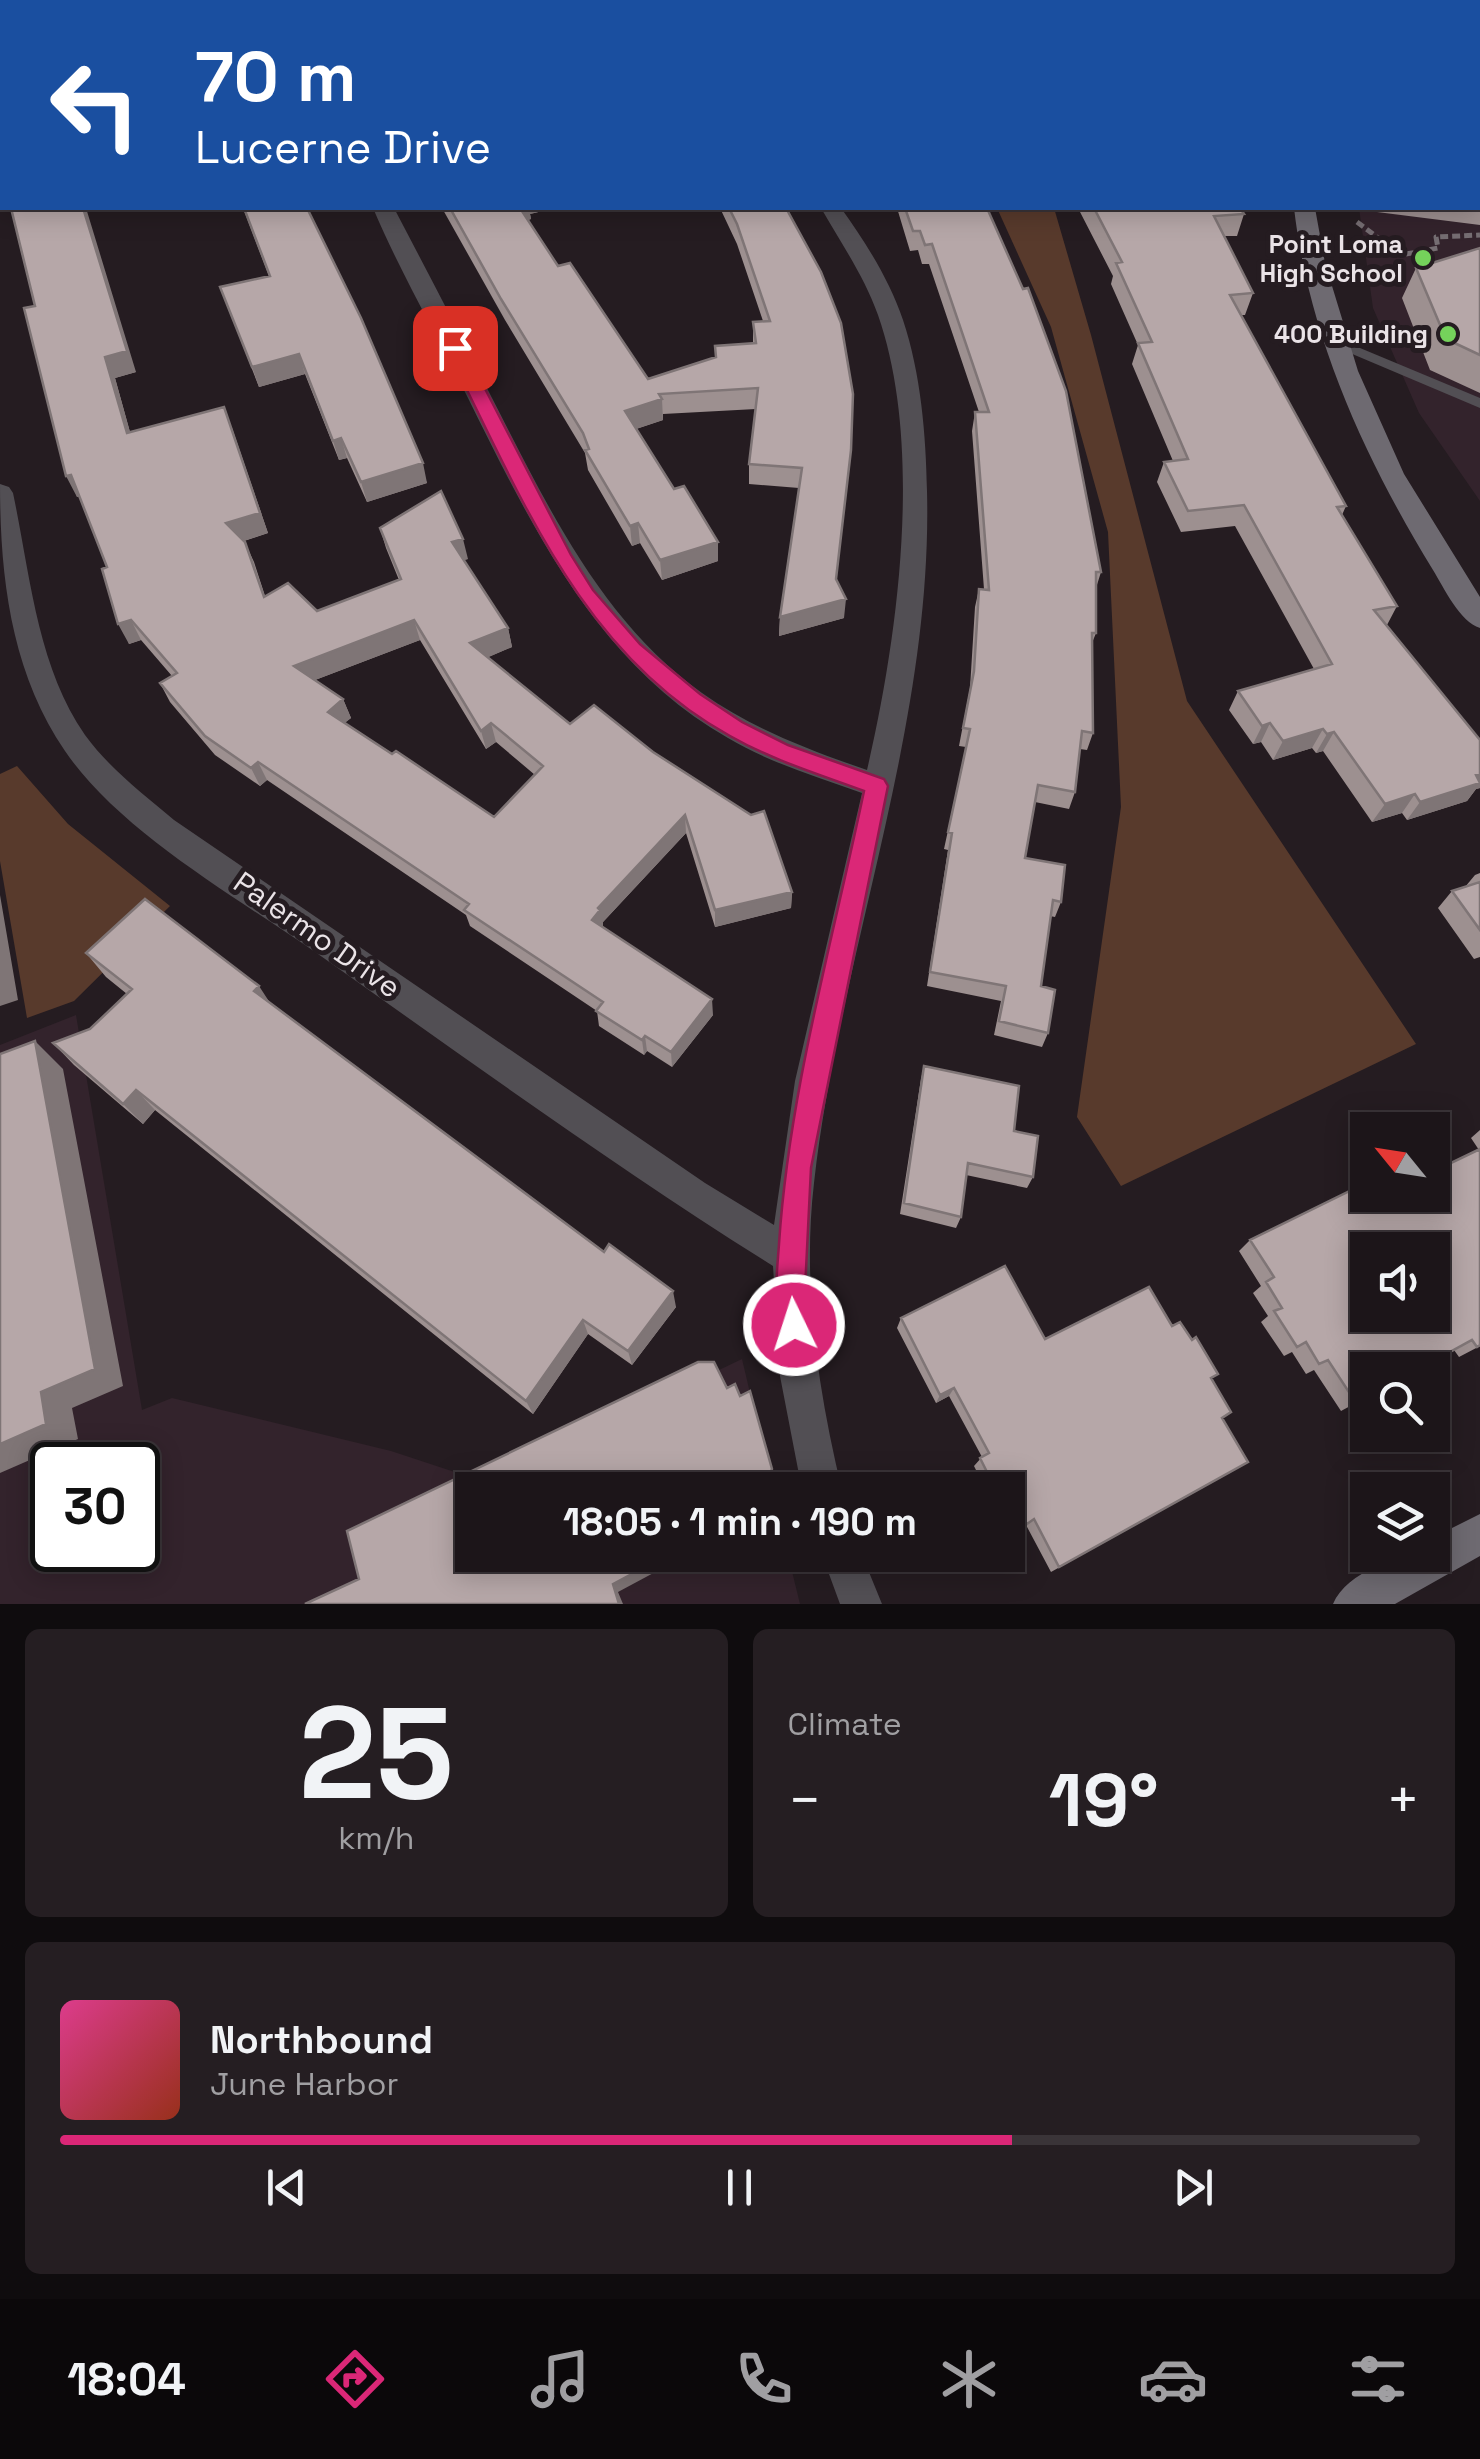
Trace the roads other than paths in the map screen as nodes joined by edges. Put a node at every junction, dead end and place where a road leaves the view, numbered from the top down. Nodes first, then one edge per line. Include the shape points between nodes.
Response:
1 (384, 210) edge
2 (832, 210) edge
3 (1304, 210) edge
4 (1336, 342) junction
5 (1480, 403) edge
6 (0, 493) edge
7 (1480, 618) edge
8 (876, 786) junction
9 (792, 1257) junction
10 (819, 1472) edge
11 (1480, 1534) edge
12 (849, 1572) edge
13 (861, 1604) edge
14 (1354, 1604) edge

1 - 8 street via 544,524 609,623 692,700 734,728
2 - 8 street via 870,272 896,334 916,448 912,576
3 - 4 main road
4 - 5 lane
4 - 7 main road via 1372,432
6 - 9 street, Palermo Drive via 53,707 74,743 112,784 179,840
8 - 9 street via 804,1130
9 - 10 street via 797,1360
11 - 14 main road
12 - 13 street

